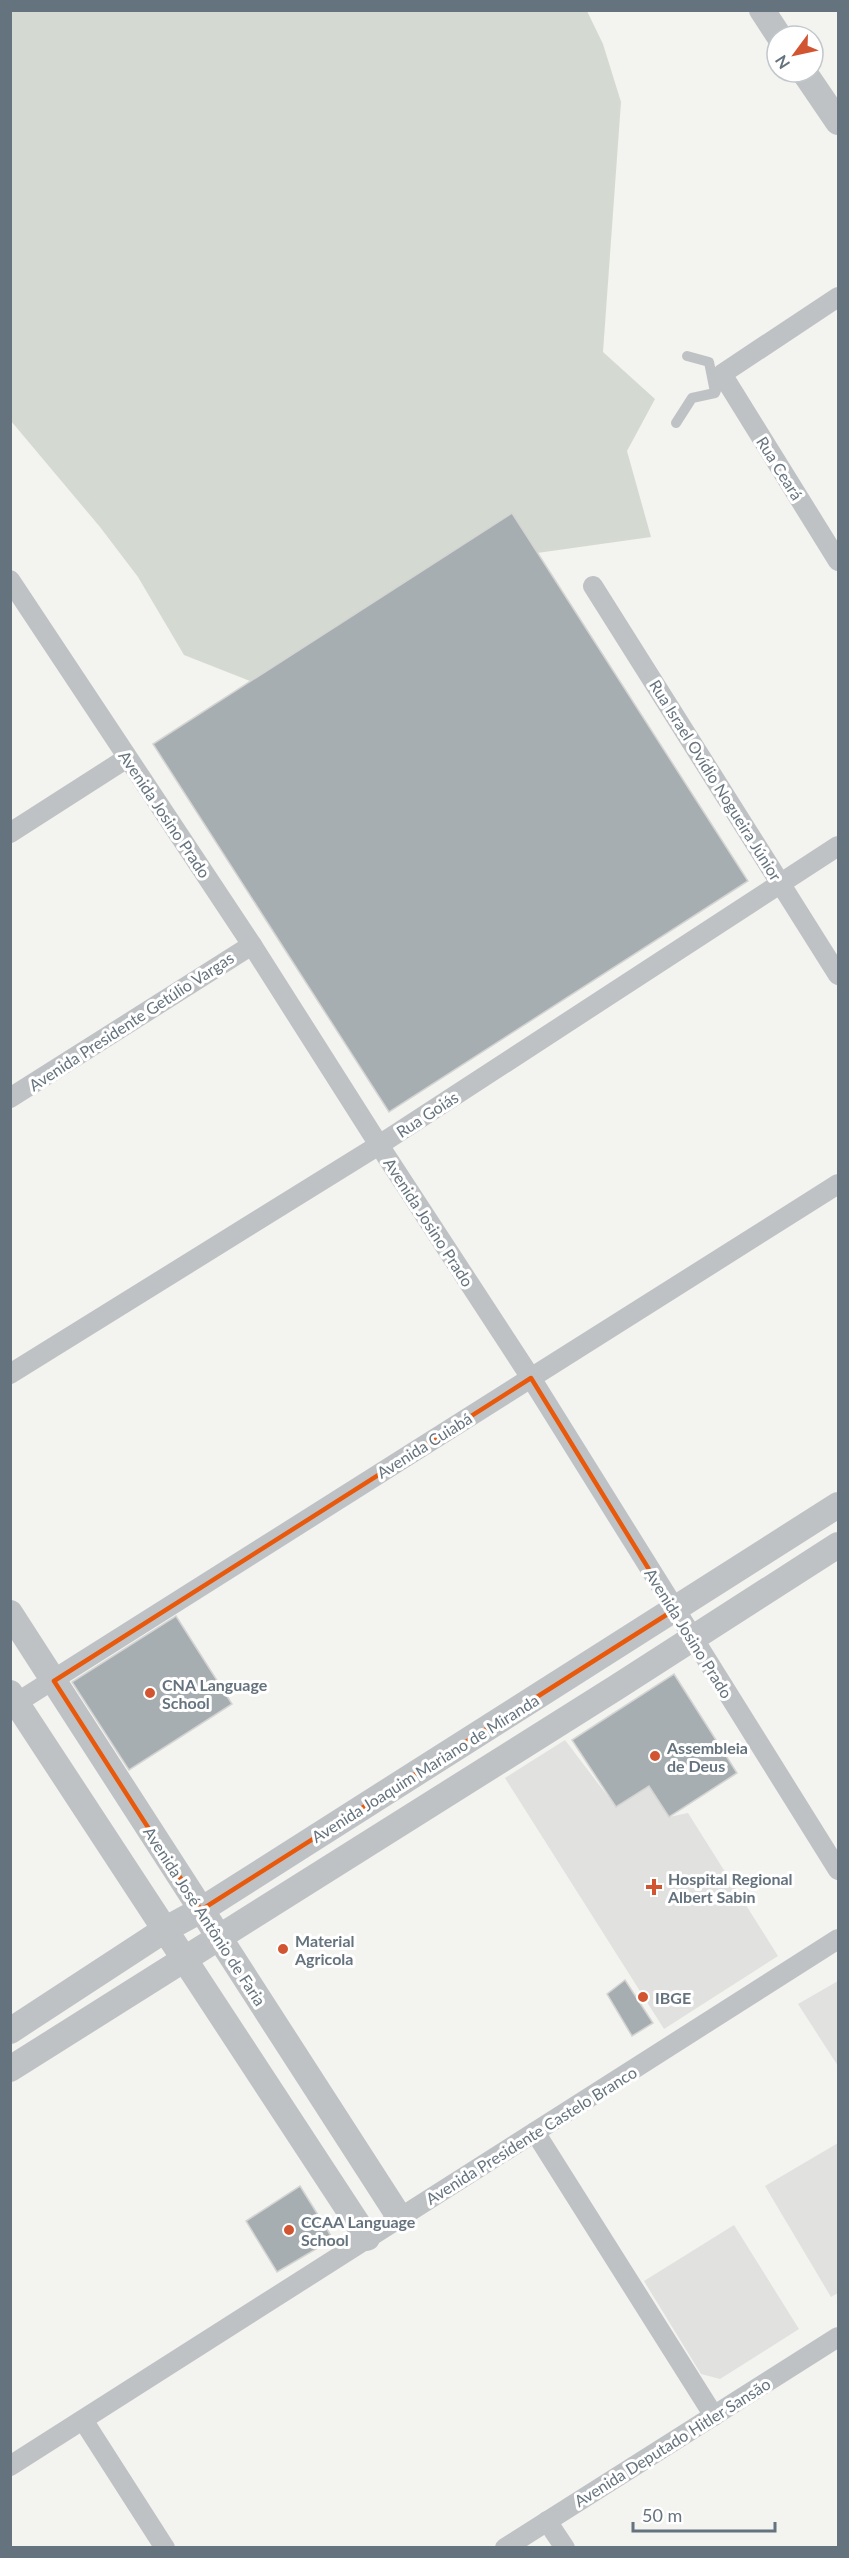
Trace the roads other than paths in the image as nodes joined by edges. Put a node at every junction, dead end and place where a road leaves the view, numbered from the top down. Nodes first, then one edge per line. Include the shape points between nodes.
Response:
1 (762, 10) edge
2 (771, 24) edge
3 (812, 84) edge
4 (838, 122) edge
5 (838, 297) edge
6 (687, 356) dead end
7 (718, 383) junction
8 (676, 423) dead end
9 (838, 561) edge
10 (10, 580) edge
11 (593, 586) dead end
12 (128, 758) junction
13 (10, 833) edge
14 (838, 846) edge
15 (782, 884) junction
16 (252, 945) junction
17 (838, 975) edge
18 (10, 1098) edge
19 (379, 1145) junction
20 (838, 1184) edge
21 (10, 1374) edge
22 (531, 1378) junction
23 (838, 1505) edge
24 (838, 1545) edge
25 (674, 1610) junction
26 (10, 1613) edge
27 (692, 1639) junction
28 (54, 1681) junction
29 (13, 1701) edge
30 (512, 1713) junction
31 (531, 1741) junction
32 (838, 1870) edge
33 (201, 1910) junction
34 (166, 1929) junction
35 (218, 1937) junction
36 (838, 1939) edge
37 (183, 1958) junction
38 (10, 2031) edge
39 (10, 2069) edge
40 (535, 2132) junction
41 (400, 2218) junction
42 (368, 2238) junction
43 (838, 2337) edge
44 (714, 2415) junction
45 (83, 2420) junction
46 (10, 2466) edge
47 (547, 2521) junction
48 (165, 2547) edge
49 (505, 2547) edge
50 (566, 2547) edge

1 - 2 street
3 - 4 street
5 - 7 street
6 - 7 lane via 709,362
7 - 8 lane via 692,398
7 - 9 street, Rua Ceará
10 - 12 street, Avenida Josino Prado
11 - 15 street, Rua Israel Ovídio Nogueira Júnior
12 - 13 street
12 - 16 street, Avenida Josino Prado
14 - 15 street, Rua Goiás
15 - 17 street, Rua Israel Ovídio Nogueira Júnior
15 - 19 street, Rua Goiás
16 - 18 street, Avenida Presidente Getúlio Vargas
16 - 19 street, Avenida Josino Prado
19 - 21 street, Rua Goiás
19 - 22 street, Avenida Josino Prado
20 - 22 street, Avenida Cuiabá
22 - 25 street, Avenida Josino Prado
22 - 28 street, Avenida Cuiabá
23 - 25 street, Avenida Joaquim Mariano de Miranda
24 - 27 street, Avenida Joaquim Mariano de Miranda
25 - 27 street, Avenida Josino Prado
25 - 30 street, Avenida Joaquim Mariano de Miranda
26 - 28 street, Avenida José Antônio de Faria
27 - 31 street, Avenida Joaquim Mariano de Miranda
27 - 32 street, Avenida Josino Prado
28 - 29 street, Avenida Cuiabá
28 - 33 street, Avenida José Antônio de Faria
29 - 34 street
30 - 31 street
30 - 33 street, Avenida Joaquim Mariano de Miranda
31 - 35 street, Avenida Joaquim Mariano de Miranda
33 - 34 street, Avenida Joaquim Mariano de Miranda
33 - 35 street, Avenida José Antônio de Faria
34 - 37 street
34 - 38 street, Avenida Joaquim Mariano de Miranda
35 - 37 street, Avenida Joaquim Mariano de Miranda
35 - 41 street, Avenida José Antônio de Faria
36 - 40 street, Avenida Presidente Castelo Branco
37 - 39 street, Avenida Joaquim Mariano de Miranda
37 - 42 street
40 - 41 street, Avenida Presidente Castelo Branco
40 - 44 street
41 - 42 street, Avenida Presidente Castelo Branco
42 - 45 street, Avenida Presidente Castelo Branco
43 - 44 street, Avenida Deputado Hitler Sansão
44 - 47 street, Avenida Deputado Hitler Sansão
45 - 46 street, Avenida Presidente Castelo Branco
45 - 48 street
47 - 49 street, Avenida Deputado Hitler Sansão
47 - 50 street

